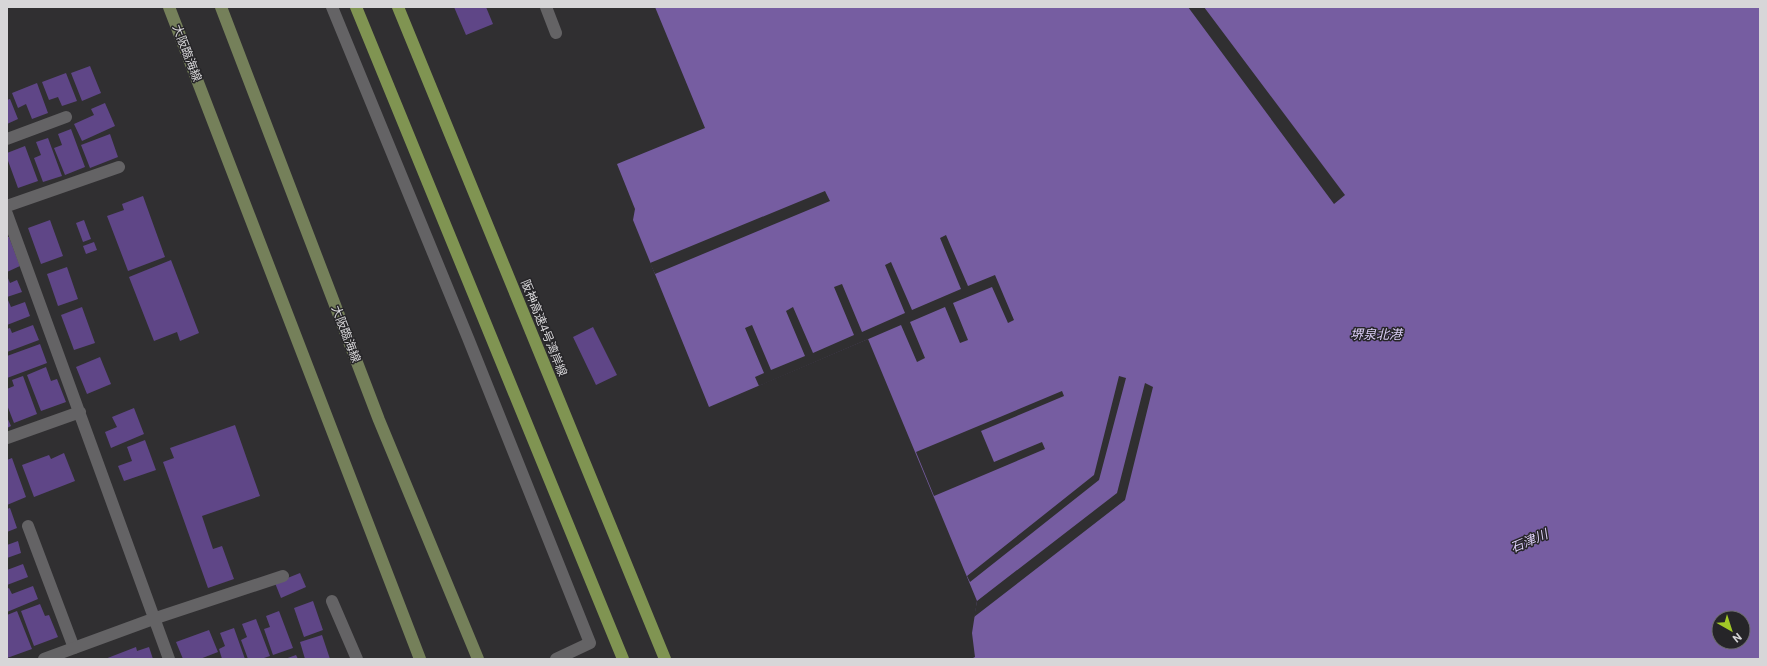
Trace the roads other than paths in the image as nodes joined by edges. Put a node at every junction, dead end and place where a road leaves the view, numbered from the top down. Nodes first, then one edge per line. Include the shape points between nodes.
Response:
1 (169, 7) edge
2 (221, 7) edge
3 (332, 7) edge
4 (356, 7) edge
5 (398, 7) edge
6 (546, 7) edge
7 (556, 32) dead end
8 (66, 117) dead end
9 (7, 140) edge
10 (119, 167) dead end
11 (7, 206) edge
12 (7, 214) edge
13 (80, 412) junction
14 (7, 438) edge
15 (28, 526) dead end
16 (283, 576) dead end
17 (332, 601) dead end
18 (153, 619) junction
19 (74, 648) junction
20 (44, 659) edge
21 (169, 659) edge
22 (357, 659) edge
23 (420, 659) edge
24 (478, 659) edge
25 (556, 659) edge
26 (623, 659) edge
27 (665, 659) edge

1 - 23 main road, 大阪臨海線
2 - 24 main road, 大阪臨海線 via 379,420
3 - 25 street via 590,643
4 - 26 highway
5 - 27 highway, 阪神高速4号湾岸線
6 - 7 street
8 - 9 street
10 - 11 street
12 - 13 street
13 - 14 street
13 - 18 street
15 - 19 street
16 - 18 street
17 - 22 street
18 - 19 street
18 - 21 street
19 - 20 street

